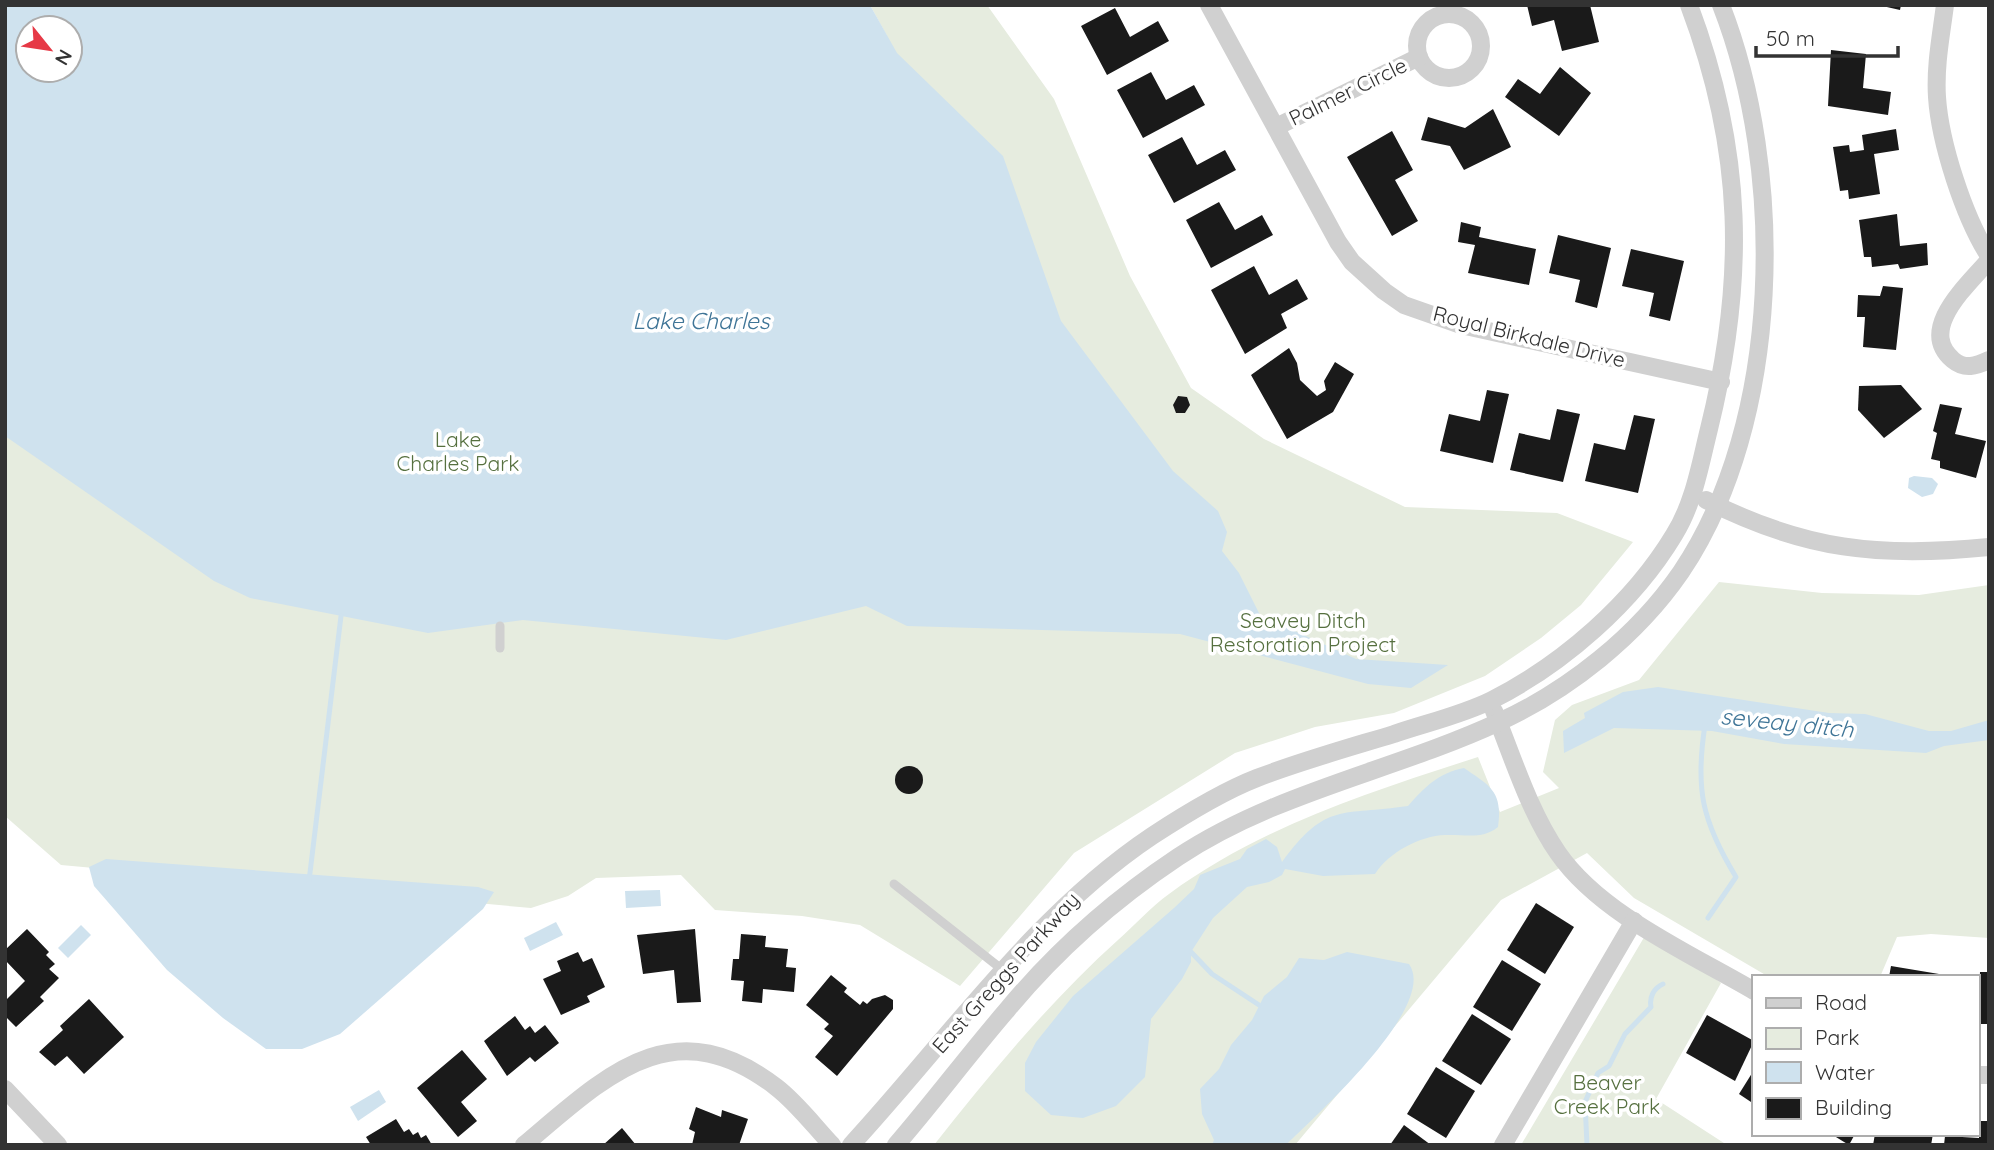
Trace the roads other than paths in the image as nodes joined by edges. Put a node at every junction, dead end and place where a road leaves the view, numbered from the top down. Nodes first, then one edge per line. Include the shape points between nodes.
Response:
1 (1209, 5) edge
2 (1689, 5) edge
3 (1721, 5) edge
4 (1945, 5) edge
5 (1419, 57) dead end
6 (1276, 127) junction
7 (1989, 258) edge
8 (1989, 360) edge
9 (1721, 382) junction
10 (1693, 494) junction
11 (1717, 505) junction
12 (1989, 547) edge
13 (500, 626) dead end
14 (500, 648) dead end
15 (1490, 701) junction
16 (1499, 722) junction
17 (894, 884) dead end
18 (1634, 921) junction
19 (1004, 971) junction
20 (1752, 990) edge
21 (5, 1089) edge
22 (58, 1145) edge
23 (524, 1145) edge
24 (832, 1145) edge
25 (851, 1145) edge
26 (896, 1145) edge
27 (1503, 1145) edge

1 - 6 street, Royal Birkdale Drive
2 - 9 street, East Greggs Parkway via 1713,81 1732,180 1731,326
3 - 11 street, East Greggs Parkway via 1735,39 1756,134 1764,243 1763,302 1749,404
4 - 7 street via 1937,61 1939,114 1973,232
5 - 6 street, Palmer Circle
6 - 9 street, Royal Birkdale Drive via 1352,261 1404,304 1461,326
7 - 8 street via 1947,312 1939,339 1943,351 1957,363 1976,366
9 - 10 street, East Greggs Parkway
10 - 11 street
10 - 15 street, East Greggs Parkway via 1675,534 1621,604 1566,650
11 - 12 street via 1781,533 1853,550 1928,553
11 - 16 street, East Greggs Parkway via 1679,576 1640,622 1555,691
13 - 14 lane
15 - 16 street
15 - 19 street, East Greggs Parkway via 1255,779 1209,802 1101,872
16 - 18 street via 1556,852 1588,887
16 - 26 street, East Greggs Parkway via 1274,805 1179,856 1111,908 1046,967
17 - 19 lane
18 - 20 street
18 - 27 street
19 - 25 street, East Greggs Parkway
21 - 22 street
23 - 24 street via 624,1066 663,1052 697,1051 742,1065 777,1088

